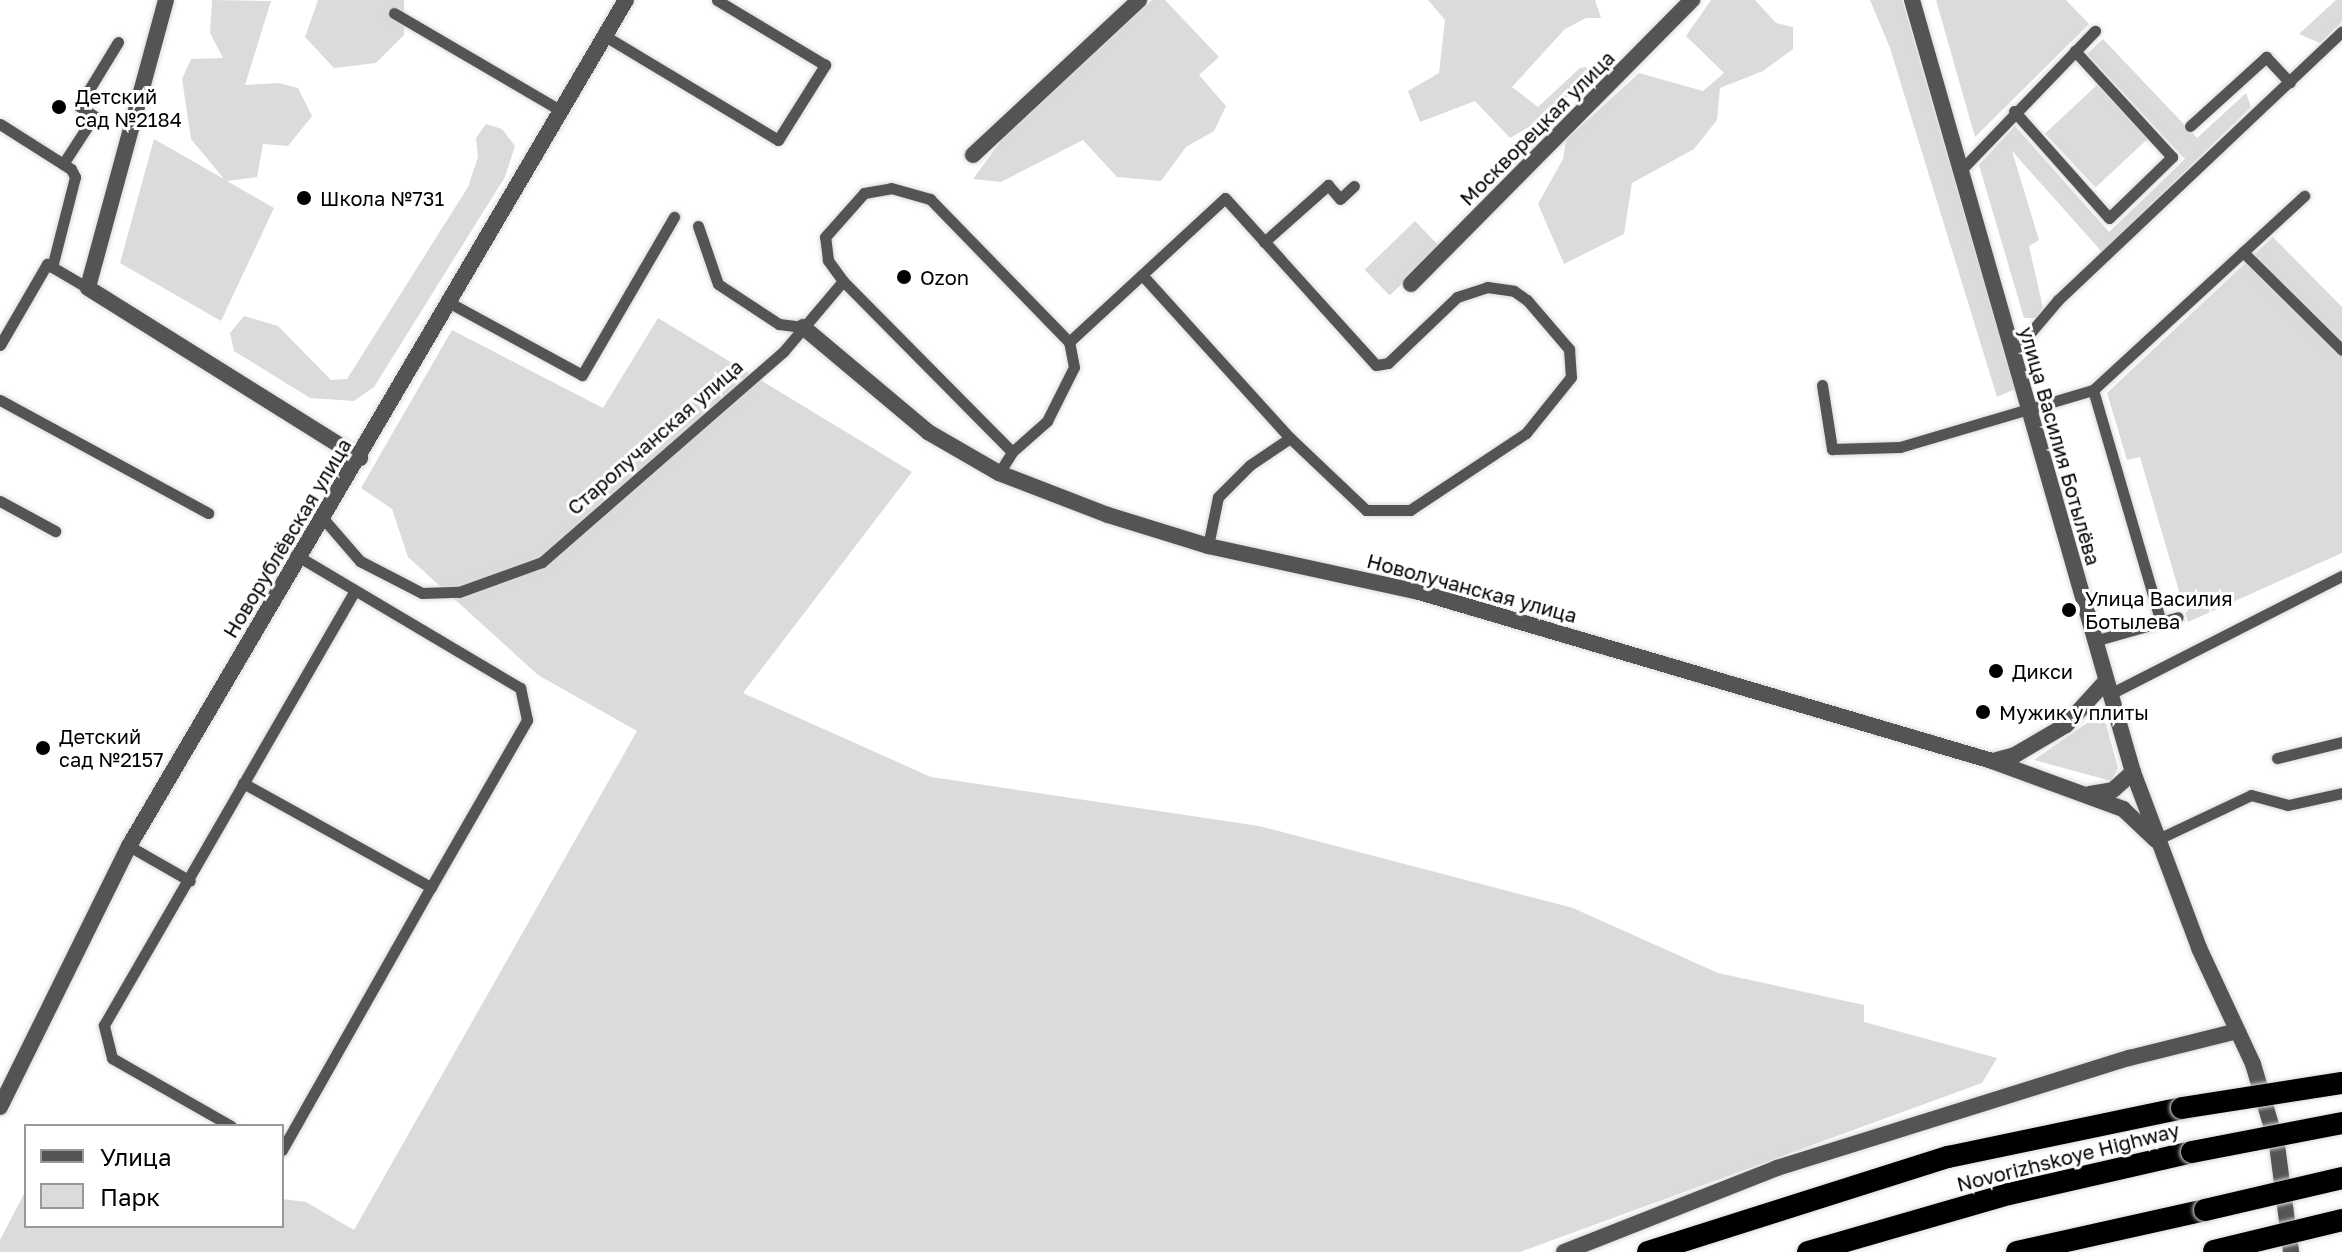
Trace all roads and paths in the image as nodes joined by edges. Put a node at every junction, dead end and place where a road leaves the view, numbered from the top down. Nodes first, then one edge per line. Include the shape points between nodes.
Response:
1 (166, 0) edge
2 (626, 0) edge
3 (717, 0) edge
4 (1139, 0) edge
5 (1692, 0) edge
6 (1912, 0) edge
7 (394, 13) dead end
8 (2095, 31) dead end
9 (2342, 31) edge
10 (605, 36) junction
11 (118, 42) dead end
12 (2075, 51) junction
13 (2290, 83) junction
14 (562, 111) junction
15 (2014, 111) junction
16 (0, 124) edge
17 (2190, 126) dead end
18 (973, 155) dead end
19 (63, 164) junction
20 (1962, 169) junction
21 (1354, 186) dead end
22 (2304, 196) dead end
23 (674, 217) dead end
24 (698, 226) dead end
25 (1264, 242) junction
26 (2243, 252) junction
27 (52, 267) junction
28 (1142, 275) junction
29 (843, 281) junction
30 (1411, 284) dead end
31 (88, 288) junction
32 (450, 303) junction
33 (803, 327) junction
34 (1069, 342) junction
35 (0, 345) edge
36 (2342, 350) edge
37 (2014, 352) junction
38 (1822, 385) dead end
39 (2093, 390) junction
40 (0, 400) edge
41 (2030, 411) junction
42 (1290, 438) junction
43 (1012, 452) junction
44 (360, 458) junction
45 (999, 473) junction
46 (0, 501) edge
47 (208, 513) dead end
48 (321, 516) junction
49 (55, 531) dead end
50 (1208, 546) junction
51 (296, 555) junction
52 (2342, 576) edge
53 (354, 592) junction
54 (2178, 617) dead end
55 (2161, 622) junction
56 (2094, 641) junction
57 (2108, 687) junction
58 (2342, 742) edge
59 (2277, 758) dead end
60 (1992, 761) junction
61 (2133, 772) junction
62 (243, 783) junction
63 (2342, 793) edge
64 (2088, 794) junction
65 (2156, 840) junction
66 (129, 846) junction
67 (190, 881) junction
68 (431, 887) junction
69 (2237, 1031) junction
70 (2342, 1083) edge
71 (0, 1107) edge
72 (2342, 1123) edge
73 (228, 1124) edge
74 (284, 1146) edge
75 (2342, 1178) edge
76 (2342, 1220) edge
77 (2211, 1251) edge
78 (1564, 1252) edge
79 (1648, 1252) edge
80 (1808, 1252) edge
81 (2017, 1252) edge
82 (2291, 1252) edge

1 - 31 street
2 - 10 street, Новорублёвская улица
3 - 10 lane via 825,65 778,140
4 - 18 street
5 - 30 street, Москворецкая улица
6 - 20 street, улица Василия Ботылёва
7 - 14 lane
8 - 12 lane
9 - 13 lane
10 - 14 street, Новорублёвская улица
11 - 19 lane via 79,106 94,116
12 - 15 lane
12 - 15 lane via 2172,157 2109,218
13 - 17 lane via 2266,57
13 - 37 lane via 2058,300
14 - 32 street, Новорублёвская улица
15 - 20 lane
16 - 19 lane
19 - 27 lane via 71,169 75,186
20 - 37 street, улица Василия Ботылёва
21 - 25 lane via 1340,199 1328,185
22 - 26 lane
23 - 32 lane via 582,375
24 - 33 lane via 718,284 779,324
25 - 28 lane via 1225,198
25 - 42 lane via 1376,365 1388,363 1457,297 1487,287 1514,291 1527,300 1569,349 1571,377 1526,433 1410,510 1366,510
26 - 36 lane
26 - 39 lane
27 - 31 lane
27 - 35 lane via 47,264
28 - 34 lane
28 - 42 lane
29 - 33 lane, Старолучанская улица
29 - 34 lane via 828,260 825,237 864,193 891,188 930,199
29 - 43 lane
31 - 44 street
32 - 44 street, Новорублёвская улица
33 - 45 street, Новолучанская улица via 928,432
33 - 48 lane, Старолучанская улица via 783,352 542,562 501,581 459,592 422,593 360,561
34 - 43 lane via 1074,367 1047,421
37 - 41 street, улица Василия Ботылёва
38 - 41 lane via 1832,449 1900,447
39 - 41 lane
39 - 55 lane
40 - 47 lane
41 - 56 street, улица Василия Ботылёва
42 - 50 lane via 1250,465 1218,497
43 - 45 lane
44 - 48 street, Новорублёвская улица
45 - 50 street, Новолучанская улица
46 - 49 lane
48 - 51 street, Новорублёвская улица
50 - 60 street, Новолучанская улица via 1419,592
51 - 53 lane
51 - 66 street, Новорублёвская улица
52 - 57 lane
53 - 62 lane
53 - 68 lane via 520,688 527,720
54 - 55 lane
55 - 56 lane
56 - 57 street, улица Василия Ботылёва
57 - 60 street via 2066,725 2015,755
57 - 61 street, улица Василия Ботылёва
58 - 59 lane
60 - 64 street, Новолучанская улица
61 - 64 street via 2113,790
61 - 65 street, улица Василия Ботылёва
62 - 67 lane
62 - 68 lane
63 - 65 lane via 2288,805 2251,795
64 - 65 street, Новолучанская улица via 2137,818
65 - 69 street, улица Василия Ботылёва
66 - 67 lane
66 - 71 street, Новорублёвская улица
67 - 73 lane via 104,1025 112,1058
68 - 74 lane
69 - 78 street via 2129,1058 1777,1168
69 - 82 street, улица Василия Ботылёва via 2253,1064 2277,1145
70 - 79 highway, bridge via 2182,1108 1948,1157
72 - 80 highway, Novorizhskoye Highway, bridge via 2009,1194
75 - 81 highway, bridge
76 - 77 highway, bridge

